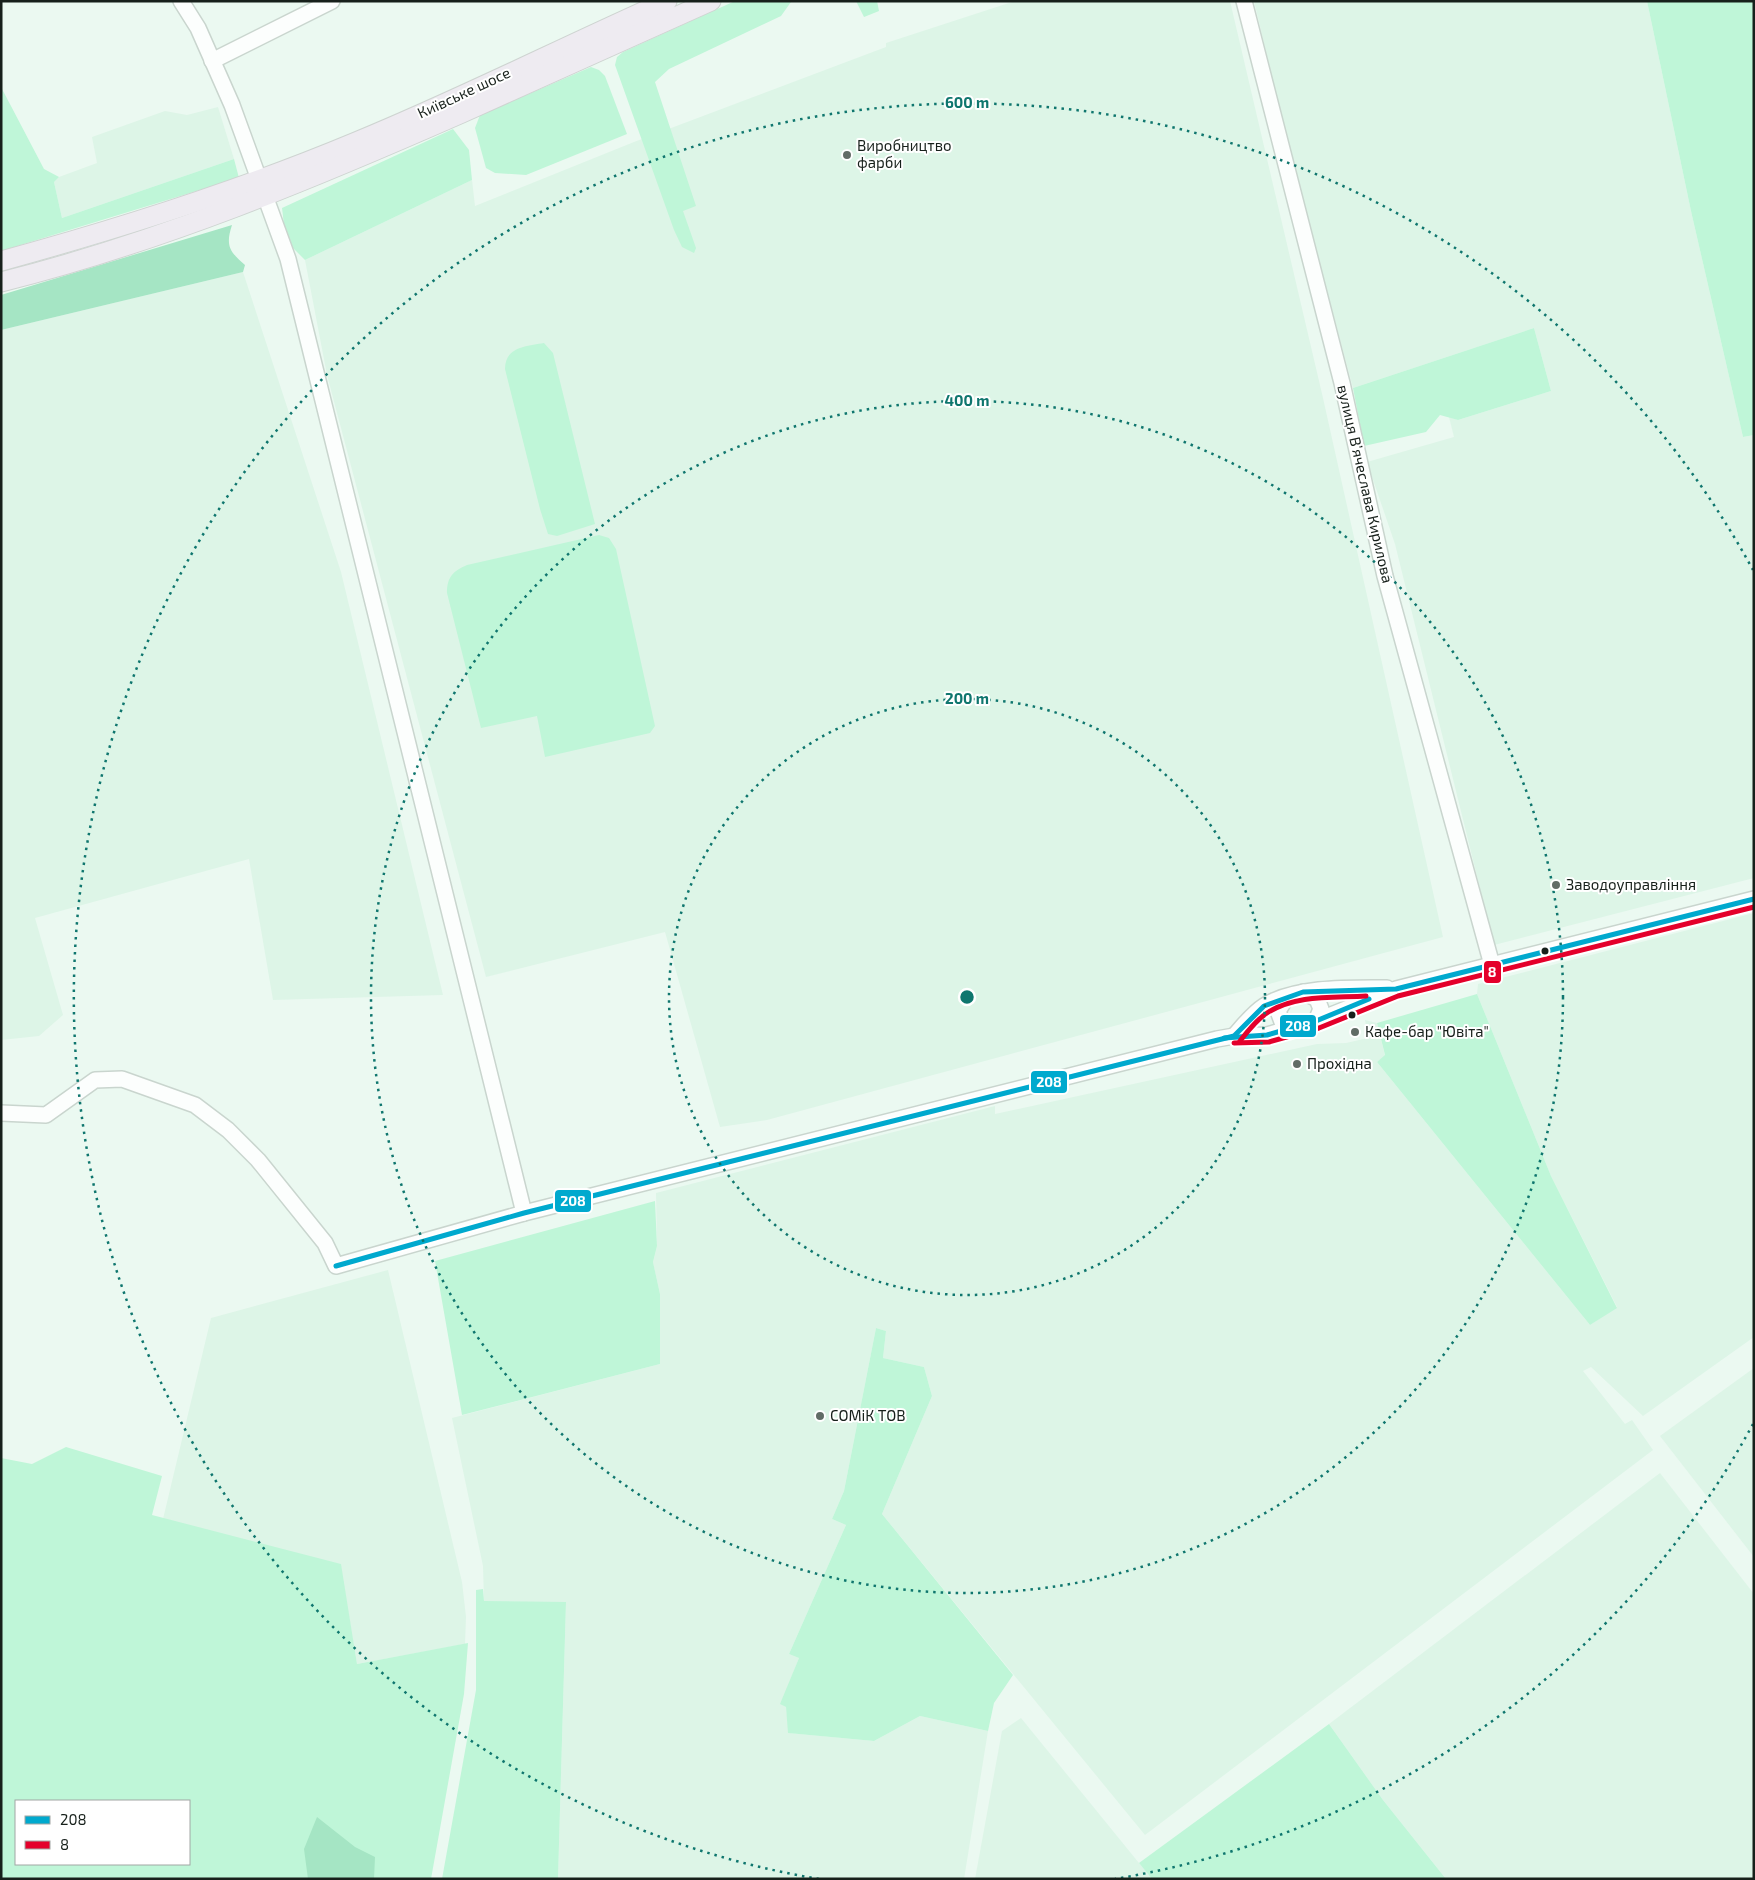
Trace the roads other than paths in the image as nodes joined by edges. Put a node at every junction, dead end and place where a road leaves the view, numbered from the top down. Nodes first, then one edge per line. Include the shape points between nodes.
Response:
1 (181, 1) edge
2 (332, 1) edge
3 (666, 1) edge
4 (711, 1) edge
5 (1244, 1) edge
6 (212, 61) junction
7 (259, 179) junction
8 (266, 197) junction
9 (1, 261) edge
10 (1, 282) edge
11 (1754, 899) edge
12 (1492, 965) junction
13 (1396, 989) junction
14 (1303, 992) junction
15 (1287, 997) junction
16 (1316, 1021) junction
17 (1295, 1027) junction
18 (1234, 1036) junction
19 (1, 1113) edge
20 (524, 1213) junction

1 - 6 street via 198,28
2 - 6 street
3 - 7 main road, Київське шосе via 357,142
4 - 8 main road via 352,162
5 - 12 street, вулиця Вʼячеслава Кирилова via 1342,383 1385,576
6 - 7 street
7 - 8 street
7 - 9 main road, Київське шосе via 104,233
8 - 10 main road via 110,252
8 - 20 street via 288,259 319,379
11 - 12 street
12 - 13 street
13 - 14 street
13 - 16 street
14 - 15 street
14 - 16 street via 1317,999 1321,1009
15 - 17 street via 1278,1011 1282,1022
15 - 18 street via 1264,1006
16 - 17 street
17 - 18 street via 1268,1035
18 - 20 street
19 - 20 street via 46,1114 95,1080 122,1079 195,1105 228,1130 258,1160 325,1243 336,1266

